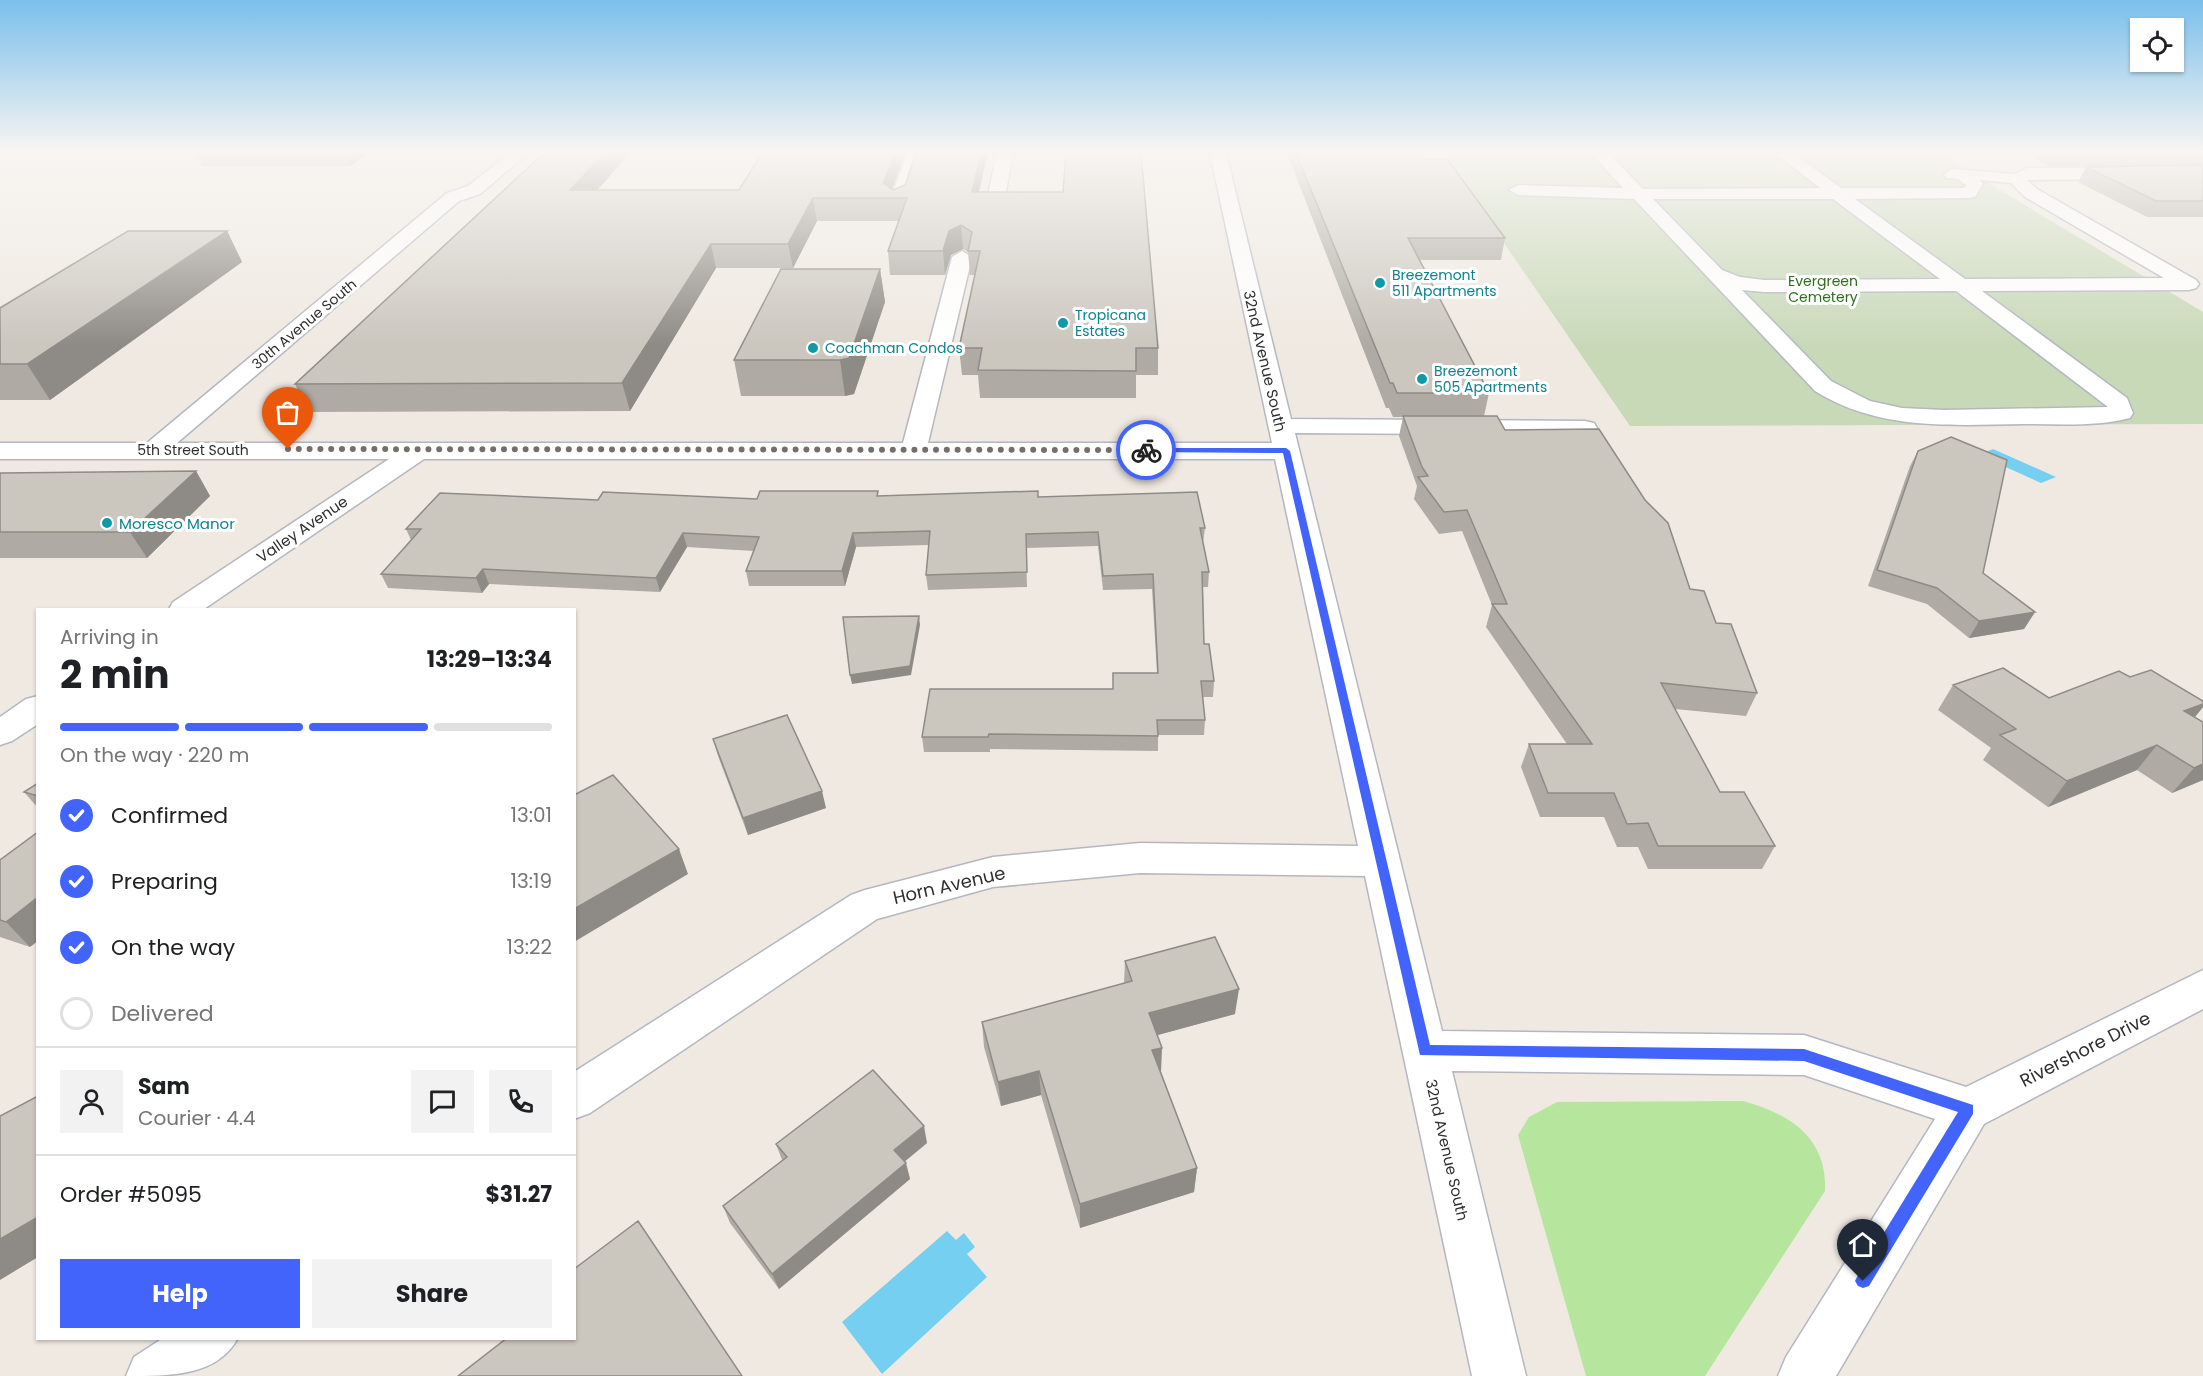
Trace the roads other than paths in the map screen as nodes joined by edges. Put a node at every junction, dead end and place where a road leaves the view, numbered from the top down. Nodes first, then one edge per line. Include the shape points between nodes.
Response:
1 (429, 217) edge
2 (1233, 217) edge
3 (1662, 217) edge
4 (1868, 217) edge
5 (2073, 217) edge
6 (962, 257) edge
7 (1719, 275) junction
8 (1959, 285) junction
9 (2196, 288) edge
10 (1585, 428) edge
11 (1283, 438) junction
12 (421, 449) junction
13 (154, 450) junction
14 (914, 450) junction
15 (0, 451) edge
16 (185, 608) edge
17 (36, 708) edge
18 (0, 733) edge
19 (1381, 861) junction
20 (2203, 988) edge
21 (1424, 1051) junction
22 (576, 1097) edge
23 (1968, 1109) junction
24 (208, 1340) edge
25 (153, 1376) edge
26 (1499, 1376) edge
27 (1805, 1376) edge

1 - 13 street, 30th Avenue South
2 - 11 street, 32nd Avenue South
3 - 7 street
4 - 8 street
5 - 9 street
6 - 14 street
7 - 8 street via 1736,283 1764,286
7 - 8 street via 1823,386 1844,400 1916,418 2121,413 2119,403
8 - 9 street
10 - 11 street, 5th Street South
11 - 14 street, 5th Street South
11 - 19 street, 32nd Avenue South
12 - 13 street, 5th Street South
12 - 14 street, 5th Street South
12 - 16 street, Valley Avenue
13 - 15 street, 5th Street South
17 - 18 street
19 - 21 street, 32nd Avenue South
19 - 22 street, Horn Avenue via 1140,858 993,872 865,906
20 - 23 street, Rivershore Drive
21 - 23 street via 1804,1055
21 - 26 street, 32nd Avenue South
23 - 27 street
24 - 25 street

